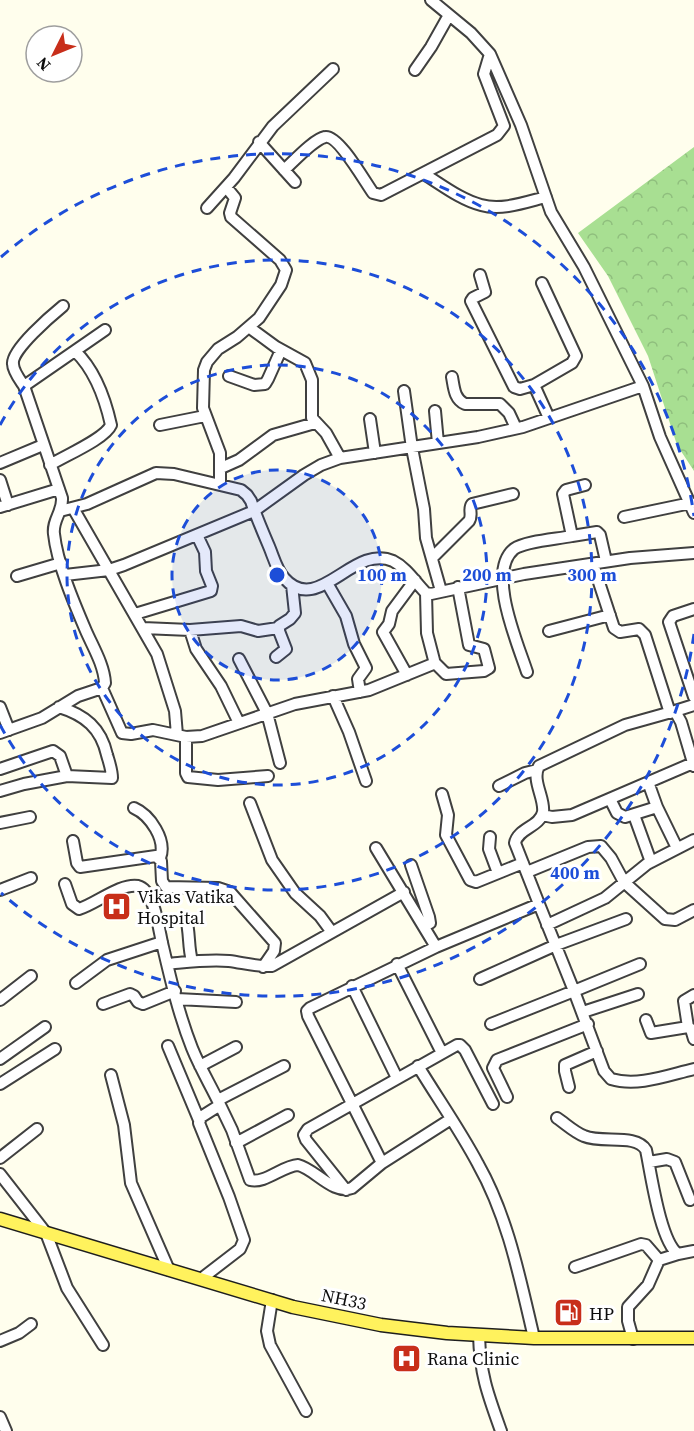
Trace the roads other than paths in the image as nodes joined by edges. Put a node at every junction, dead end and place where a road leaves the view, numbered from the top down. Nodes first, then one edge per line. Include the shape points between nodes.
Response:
1 (431, 0) edge
2 (448, 15) junction
3 (490, 54) junction
4 (333, 69) dead end
5 (415, 70) dead end
6 (260, 142) junction
7 (284, 170) junction
8 (424, 174) junction
9 (295, 182) dead end
10 (226, 187) junction
11 (546, 197) junction
12 (207, 208) dead end
13 (480, 275) dead end
14 (542, 283) dead end
15 (63, 306) dead end
16 (250, 328) junction
17 (105, 330) dead end
18 (281, 350) junction
19 (75, 351) junction
20 (229, 376) dead end
21 (452, 377) dead end
22 (534, 385) junction
23 (24, 386) junction
24 (643, 386) junction
25 (404, 391) dead end
26 (435, 411) dead end
27 (205, 416) junction
28 (549, 418) junction
29 (370, 419) dead end
30 (315, 423) junction
31 (160, 425) dead end
32 (516, 428) junction
33 (438, 443) junction
34 (43, 445) junction
35 (412, 448) junction
36 (375, 453) junction
37 (340, 458) junction
38 (0, 463) edge
39 (50, 465) junction
40 (221, 468) junction
41 (0, 480) edge
42 (220, 484) junction
43 (585, 485) dead end
44 (59, 489) junction
45 (513, 494) dead end
46 (4, 506) edge
47 (73, 508) junction
48 (692, 508) edge
49 (60, 511) junction
50 (254, 512) junction
51 (624, 517) dead end
52 (197, 535) junction
53 (572, 536) junction
54 (694, 553) edge
55 (432, 558) junction
56 (606, 561) junction
57 (62, 563) junction
58 (593, 564) junction
59 (110, 570) junction
60 (65, 575) junction
61 (17, 576) dead end
62 (503, 578) junction
63 (415, 580) junction
64 (327, 583) junction
65 (292, 585) junction
66 (458, 587) junction
67 (441, 591) junction
68 (426, 593) junction
69 (694, 609) edge
70 (135, 614) junction
71 (610, 615) junction
72 (143, 628) junction
73 (278, 628) junction
74 (190, 630) junction
75 (549, 631) dead end
76 (276, 657) dead end
77 (238, 659) dead end
78 (434, 662) junction
79 (527, 672) dead end
80 (407, 675) junction
81 (691, 675) edge
82 (102, 688) junction
83 (360, 692) junction
84 (333, 696) junction
85 (694, 697) edge
86 (694, 705) edge
87 (0, 707) edge
88 (59, 707) junction
89 (673, 712) junction
90 (267, 713) junction
91 (239, 723) junction
92 (119, 728) junction
93 (4, 731) edge
94 (181, 736) junction
95 (102, 738) junction
96 (280, 763) dead end
97 (693, 764) edge
98 (0, 769) edge
99 (537, 770) junction
100 (67, 776) junction
101 (268, 776) dead end
102 (366, 781) dead end
103 (648, 782) junction
104 (499, 786) dead end
105 (0, 791) edge
106 (442, 794) dead end
107 (610, 799) junction
108 (250, 803) dead end
109 (657, 807) junction
110 (134, 808) dead end
111 (542, 815) junction
112 (634, 815) junction
113 (30, 817) dead end
114 (0, 823) edge
115 (489, 837) dead end
116 (694, 840) edge
117 (73, 842) dead end
118 (376, 848) dead end
119 (677, 848) junction
120 (160, 858) junction
121 (651, 862) junction
122 (411, 865) dead end
123 (525, 867) junction
124 (498, 873) junction
125 (30, 878) dead end
126 (624, 882) junction
127 (65, 884) dead end
128 (0, 890) edge
129 (404, 892) junction
130 (539, 904) junction
131 (694, 910) edge
132 (186, 918) dead end
133 (626, 919) dead end
134 (547, 925) junction
135 (424, 927) junction
136 (331, 932) junction
137 (162, 942) junction
138 (556, 945) junction
139 (436, 946) junction
140 (192, 961) junction
141 (167, 964) junction
142 (397, 964) junction
143 (640, 964) dead end
144 (263, 967) junction
145 (31, 976) dead end
146 (480, 979) dead end
147 (76, 983) dead end
148 (352, 987) junction
149 (574, 991) junction
150 (638, 994) dead end
151 (176, 995) junction
152 (694, 995) edge
153 (1, 996) edge
154 (236, 1002) dead end
155 (103, 1004) dead end
156 (583, 1012) junction
157 (646, 1020) dead end
158 (491, 1024) dead end
159 (588, 1024) junction
160 (45, 1027) dead end
161 (688, 1027) junction
162 (694, 1039) edge
163 (168, 1046) dead end
164 (236, 1047) dead end
165 (55, 1049) dead end
166 (597, 1052) junction
167 (442, 1053) junction
168 (0, 1059) edge
169 (200, 1066) junction
170 (285, 1066) dead end
171 (418, 1066) junction
172 (694, 1069) edge
173 (111, 1075) dead end
174 (397, 1078) junction
175 (0, 1084) edge
176 (569, 1087) dead end
177 (507, 1097) dead end
178 (219, 1103) junction
179 (352, 1103) junction
180 (493, 1104) dead end
181 (288, 1115) dead end
182 (557, 1118) dead end
183 (451, 1119) junction
184 (199, 1120) junction
185 (37, 1129) dead end
186 (236, 1143) junction
187 (0, 1158) edge
188 (649, 1162) junction
189 (382, 1163) junction
190 (0, 1174) edge
191 (346, 1190) junction
192 (690, 1200) dead end
193 (0, 1219) edge
194 (46, 1233) junction
195 (694, 1251) edge
196 (678, 1254) junction
197 (659, 1260) junction
198 (575, 1267) dead end
199 (169, 1270) junction
200 (201, 1280) junction
201 (272, 1300) junction
202 (31, 1324) dead end
203 (479, 1335) junction
204 (534, 1338) junction
205 (633, 1338) junction
206 (694, 1338) edge
207 (0, 1341) edge
208 (103, 1345) dead end
209 (306, 1411) dead end
210 (0, 1417) edge
211 (6, 1431) edge
212 (501, 1431) edge

1 - 2 street
2 - 3 street
2 - 5 street
3 - 8 street via 484,74 504,126 497,135
3 - 11 street
4 - 6 street
6 - 7 street
6 - 10 street
7 - 8 street via 327,136 336,140 377,195
7 - 9 street
8 - 11 street via 481,205 505,206
10 - 12 street
10 - 16 street via 235,198 231,218 280,260 286,270 265,310
11 - 24 street
13 - 22 street via 485,292 471,302 514,387
14 - 22 street via 576,356 572,363
15 - 23 street via 34,332 15,357 13,365
16 - 18 street
16 - 27 street via 218,349 207,362
17 - 19 street
18 - 20 street via 264,384 254,385
18 - 30 street via 298,358 309,370
19 - 23 street
19 - 39 street via 96,378 111,425 99,437
21 - 32 street via 460,402 500,404
22 - 28 street
23 - 34 street
24 - 28 street
24 - 48 street via 660,437
25 - 35 street
26 - 33 street
27 - 31 street
27 - 40 street via 220,453
28 - 32 street
29 - 36 street
30 - 37 street
30 - 40 street via 273,435
32 - 33 street
33 - 35 street
34 - 38 street
34 - 39 street
35 - 36 street
35 - 55 street
36 - 37 street
37 - 50 street via 304,475
39 - 44 street
40 - 42 street
41 - 46 street
42 - 47 street via 156,473
42 - 50 street via 241,490
43 - 53 street via 563,494
44 - 46 street
44 - 49 street
45 - 55 street via 472,504 469,521
47 - 49 street
47 - 59 street
48 - 51 street
49 - 57 street via 54,534
50 - 52 street
50 - 65 street via 280,572
52 - 59 street
52 - 70 street via 205,552 211,591
53 - 56 street via 597,532
53 - 62 street via 515,549 506,562
54 - 56 street
55 - 67 street
56 - 58 street
57 - 60 street
57 - 61 street
58 - 62 street
58 - 71 street
59 - 60 street
59 - 70 street
60 - 82 street via 105,676
62 - 66 street
62 - 79 street via 504,597
63 - 64 street via 392,561 379,558 360,563
63 - 68 street
63 - 80 street via 392,610 383,632
64 - 65 street via 308,590
64 - 83 street via 346,616 366,668 358,679
65 - 73 street via 295,613
66 - 67 street
66 - 78 street via 469,645 484,649 489,668 446,674
67 - 68 street
68 - 78 street via 427,633
69 - 81 street via 673,616 669,622
70 - 72 street
71 - 75 street
71 - 89 street via 617,631 635,628 645,635
72 - 74 street
72 - 94 street via 168,685
73 - 74 street via 258,632 241,626
73 - 76 street via 286,649
74 - 91 street via 196,649 222,686
77 - 90 street
78 - 80 street
80 - 83 street
81 - 85 street
82 - 88 street
82 - 92 street
83 - 84 street
84 - 90 street
84 - 102 street
86 - 89 street
87 - 93 street
88 - 93 street via 42,718
88 - 95 street via 83,716
89 - 97 street via 681,722
89 - 99 street via 625,725 543,762
90 - 91 street
90 - 96 street
91 - 94 street via 202,736
92 - 94 street via 126,734 153,730
92 - 95 street
94 - 101 street via 188,777 218,780
95 - 100 street via 112,778
97 - 103 street
98 - 100 street via 53,751 60,756
99 - 104 street
99 - 111 street
100 - 105 street
103 - 107 street
103 - 109 street
106 - 124 street via 448,815 446,835 470,880 476,882
107 - 111 street via 572,815
107 - 112 street via 621,817
108 - 136 street via 272,860
109 - 112 street
109 - 119 street
110 - 120 street via 147,816 155,829 162,847
111 - 123 street via 516,839
112 - 121 street
113 - 114 street
115 - 124 street
116 - 119 street
117 - 120 street via 80,867
118 - 129 street
119 - 121 street
120 - 144 street via 166,887 218,888 236,898 275,943
121 - 126 street
122 - 135 street via 429,917 430,923
123 - 124 street
123 - 126 street via 595,845 606,851
123 - 130 street
125 - 128 street
126 - 131 street via 664,920 675,920
126 - 134 street via 605,898
127 - 137 street via 72,904 78,909 129,887 146,890
129 - 135 street
129 - 136 street
130 - 134 street
130 - 139 street
132 - 140 street
133 - 138 street
134 - 138 street
135 - 139 street
136 - 144 street via 282,961
137 - 141 street
137 - 147 street via 107,960
138 - 146 street
138 - 149 street
139 - 142 street
140 - 141 street
140 - 144 street via 229,961
141 - 151 street
142 - 148 street
142 - 167 street
143 - 149 street
145 - 153 street
148 - 174 street
148 - 179 street via 307,1011
149 - 156 street
149 - 158 street
150 - 156 street
151 - 154 street
151 - 155 street via 143,1004 130,994
151 - 169 street
152 - 161 street via 684,1001
156 - 159 street
157 - 161 street via 654,1034
159 - 166 street
159 - 177 street via 497,1060 493,1068
160 - 168 street
161 - 162 street
163 - 184 street
164 - 169 street
165 - 175 street
166 - 172 street via 607,1075 616,1080 659,1078
166 - 176 street via 565,1065
167 - 171 street
167 - 180 street via 457,1045 463,1047
169 - 178 street
170 - 178 street
171 - 174 street
171 - 183 street
173 - 199 street via 124,1125 131,1183
174 - 179 street
178 - 184 street
178 - 186 street
179 - 189 street
179 - 191 street via 308,1129 304,1136
181 - 186 street
182 - 188 street via 593,1139 640,1143
183 - 189 street
183 - 204 street via 479,1164 504,1221
184 - 200 street via 244,1240 240,1249
185 - 187 street
186 - 191 street via 253,1181 298,1165
188 - 192 street via 675,1162
188 - 196 street via 664,1232
189 - 191 street
190 - 194 street
193 - 194 main road, NH33
194 - 199 main road, NH33
194 - 208 street via 67,1288
195 - 196 street
196 - 197 street
197 - 198 street via 641,1244
197 - 205 street via 648,1285 628,1307
199 - 200 main road, NH33
200 - 201 main road, NH33
201 - 203 main road, NH33 via 381,1325
201 - 209 street via 267,1331 270,1345
202 - 207 street
203 - 204 main road, NH33
203 - 212 street via 480,1365
204 - 205 main road, NH33
205 - 206 main road, NH33
210 - 211 street

